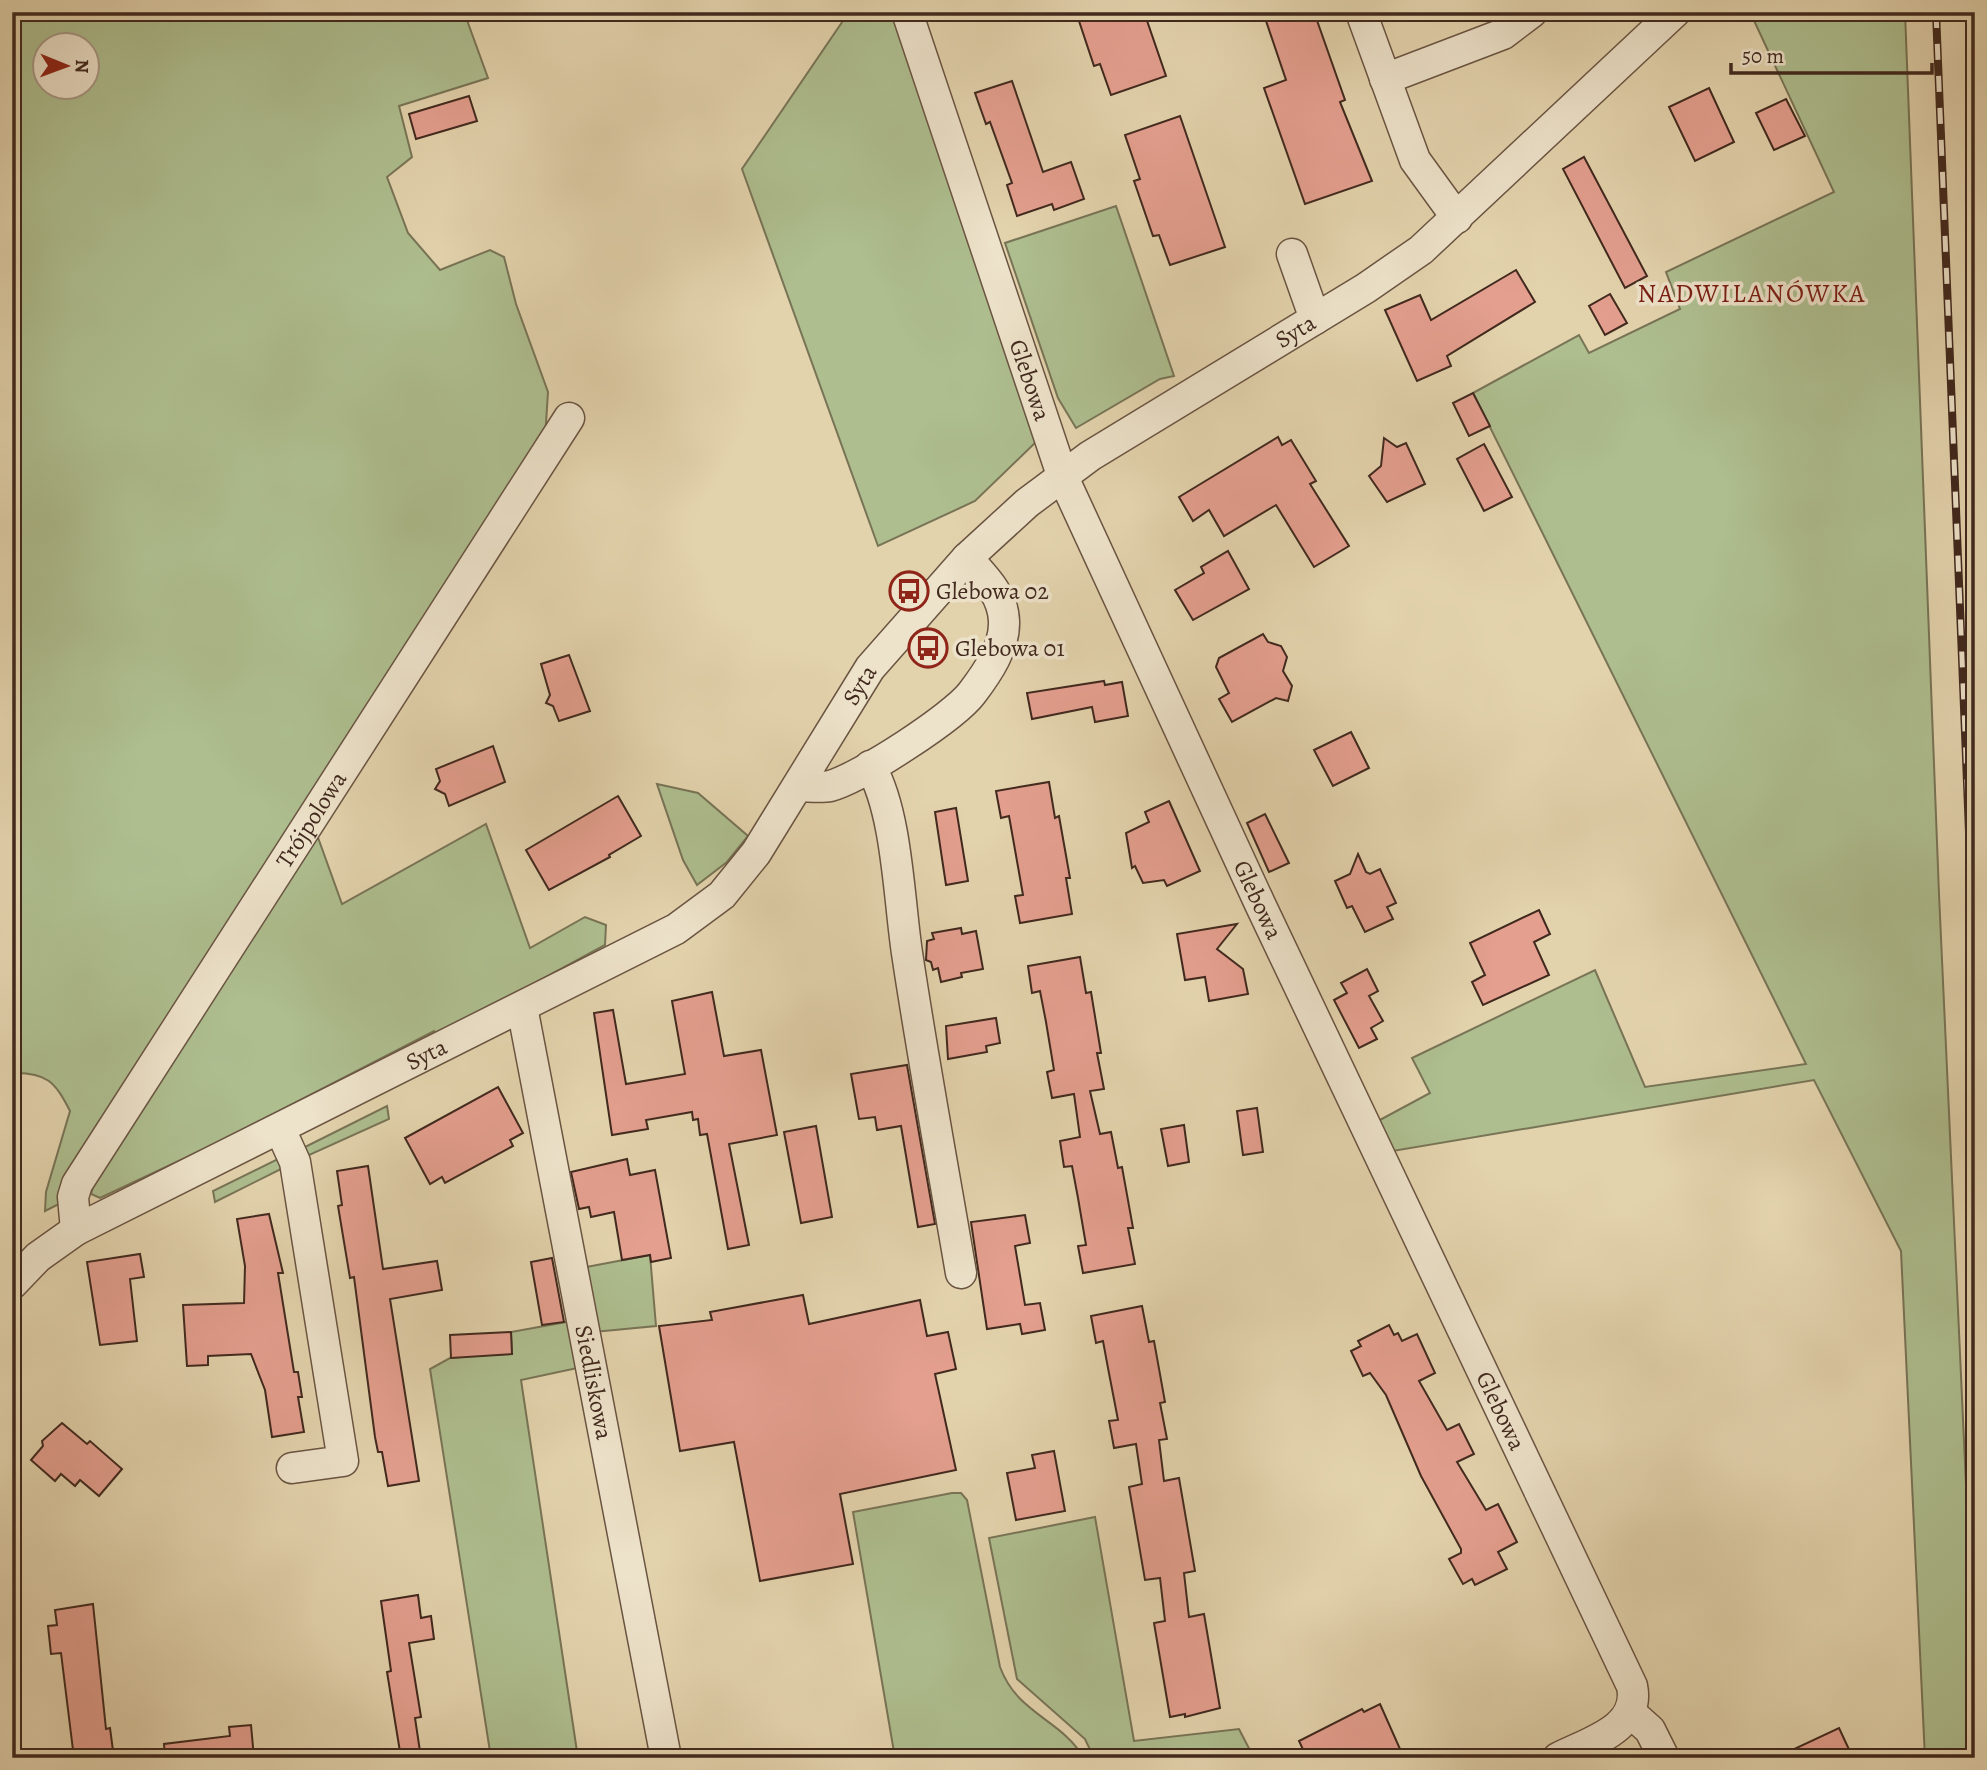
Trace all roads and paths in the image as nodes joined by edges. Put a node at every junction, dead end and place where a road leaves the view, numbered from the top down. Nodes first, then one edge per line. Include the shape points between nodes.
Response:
1 (907, 12) edge
2 (1361, 12) edge
3 (1532, 12) edge
4 (1675, 12) edge
5 (1385, 79) junction
6 (1457, 218) junction
7 (1292, 254) dead end
8 (1315, 319) junction
9 (569, 418) dead end
10 (1062, 475) junction
11 (967, 558) junction
12 (870, 766) junction
13 (798, 786) junction
14 (522, 1007) junction
15 (281, 1129) junction
16 (76, 1230) junction
17 (961, 1273) dead end
18 (12, 1284) edge
19 (292, 1468) dead end
20 (1632, 1713) junction
21 (666, 1758) edge
22 (1558, 1758) edge
23 (1664, 1758) edge

1 - 10 street, Glebowa
2 - 5 street
3 - 5 street via 1503,34
4 - 6 street, Syta
5 - 6 street via 1415,160
6 - 8 street, Syta via 1393,270
7 - 8 street
8 - 10 street, Syta
9 - 16 street, Trójpolowa via 77,1184 73,1197
10 - 11 street, Syta
10 - 20 street, Glebowa via 1259,904 1632,1686
11 - 12 street via 999,595 1004,634 996,656 971,695 947,716
11 - 13 street, Syta via 870,668
12 - 13 street via 829,786
12 - 17 street via 886,808
13 - 14 street, Syta via 756,853 722,895 676,929
14 - 15 street, Syta
14 - 21 street, Siedliskowa
15 - 16 street, Syta
15 - 19 street via 295,1161 343,1461
16 - 18 street, Syta via 38,1257
20 - 22 street via 1612,1731
20 - 23 street via 1650,1730

